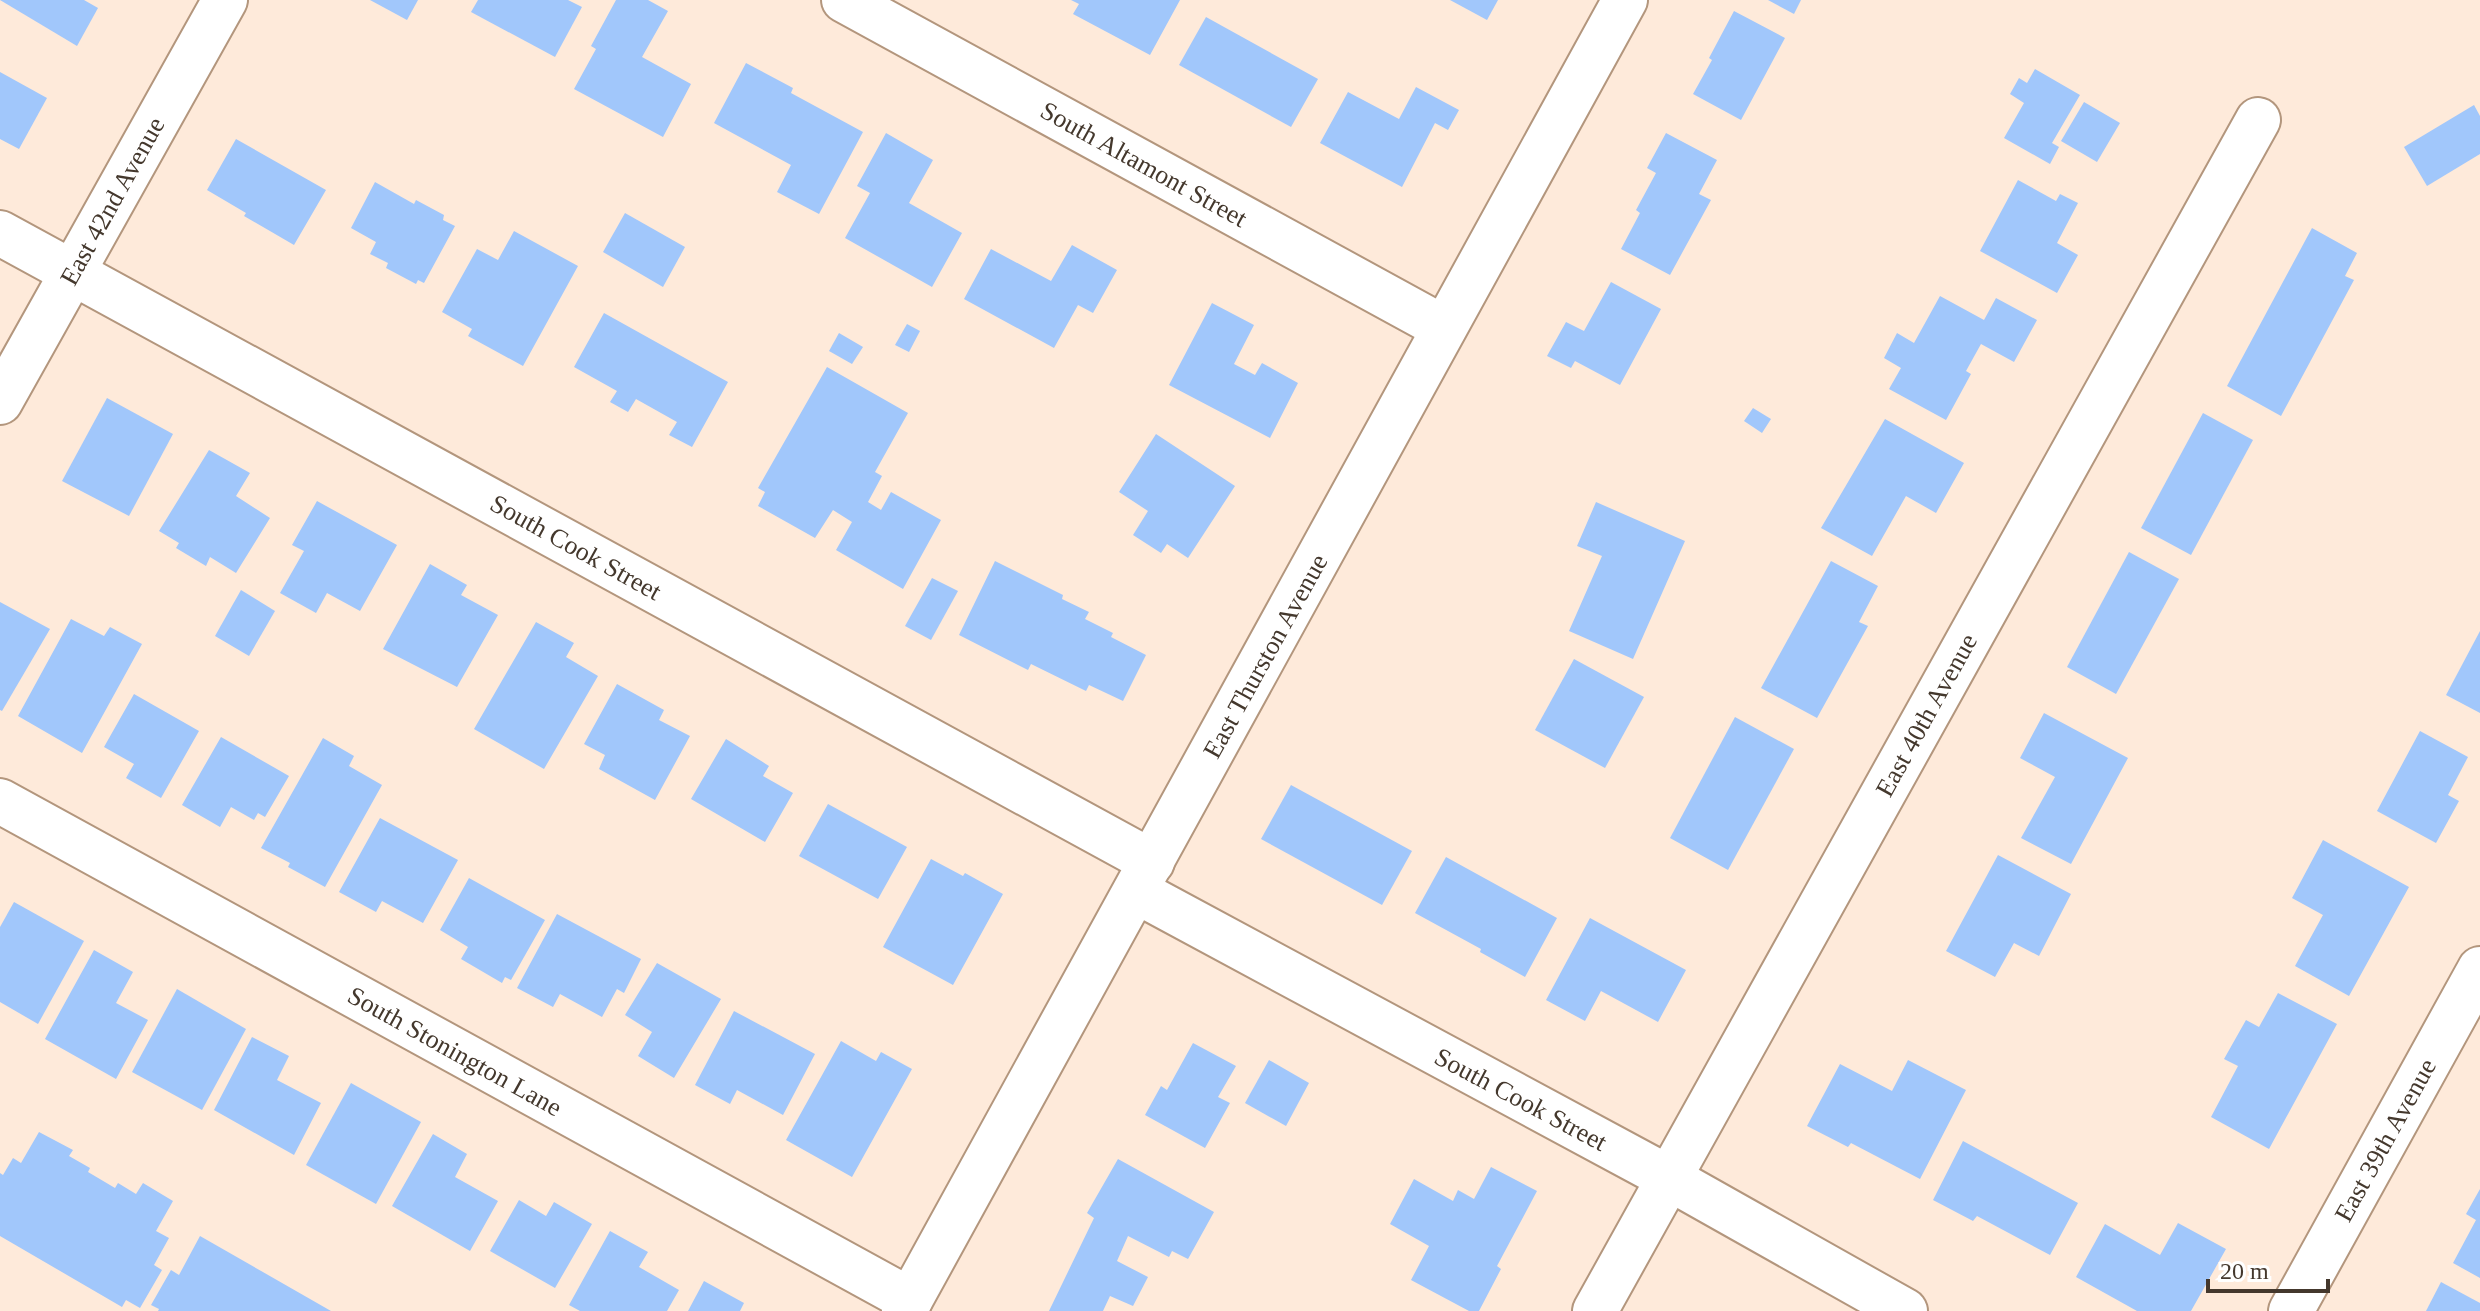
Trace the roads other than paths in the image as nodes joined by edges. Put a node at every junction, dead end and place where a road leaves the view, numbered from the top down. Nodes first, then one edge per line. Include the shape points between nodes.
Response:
1 (225, 0) edge
2 (844, 0) edge
3 (1625, 0) edge
4 (2258, 120) dead end
5 (0, 233) edge
6 (72, 272) junction
7 (1444, 328) junction
8 (0, 402) edge
9 (0, 801) edge
10 (1144, 876) junction
11 (2480, 969) edge
12 (1667, 1177) junction
13 (907, 1306) edge
14 (1595, 1311) edge
15 (1905, 1311) edge
16 (2291, 1311) edge

1 - 6 street, East 42nd Avenue
2 - 7 street, South Altamont Street
3 - 7 street, East Thurston Avenue
4 - 12 street, East 40th Avenue
5 - 6 street, South Cook Street
6 - 8 street, East 42nd Avenue
6 - 10 street, South Cook Street
7 - 10 street, East Thurston Avenue
9 - 13 street, South Stonington Lane
10 - 12 street, South Cook Street
10 - 13 street, East Thurston Avenue
11 - 16 street, East 39th Avenue
12 - 14 street, East 40th Avenue
12 - 15 street, South Cook Street

